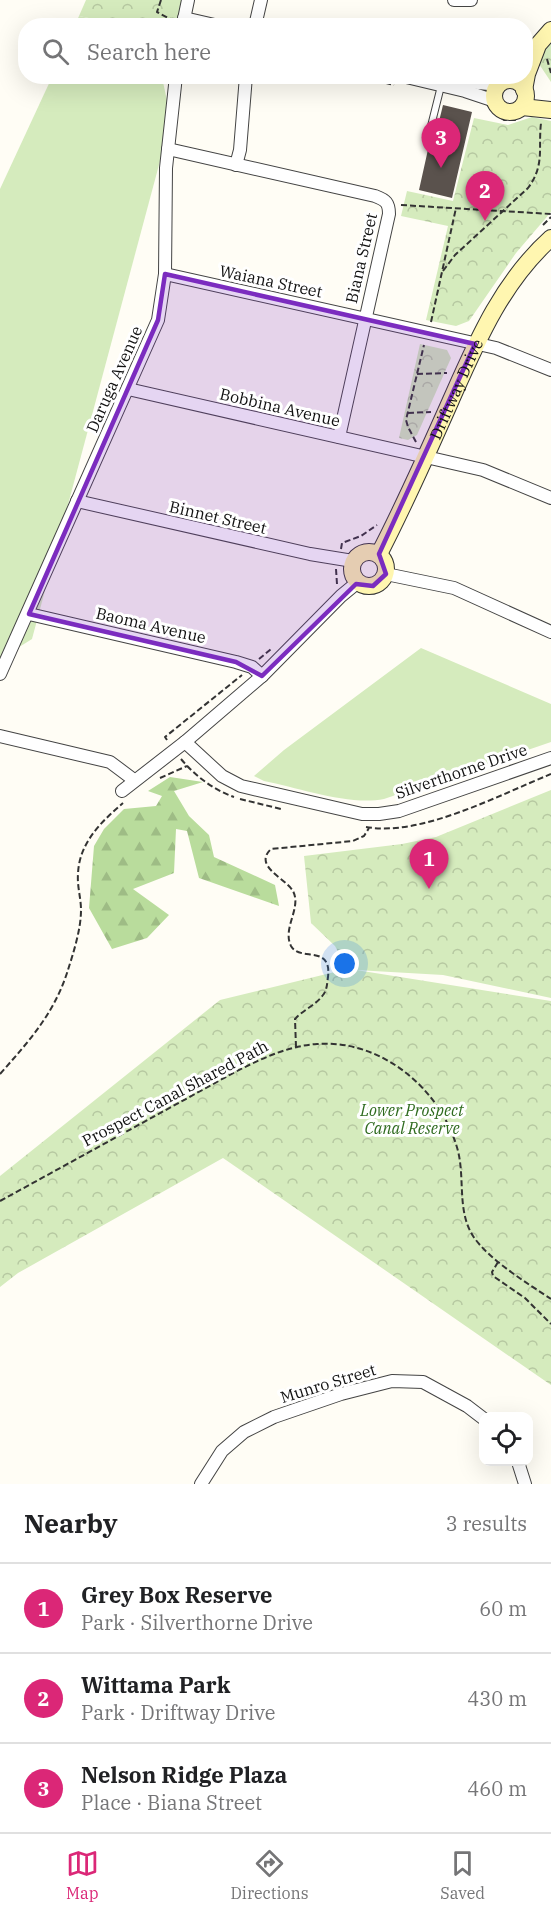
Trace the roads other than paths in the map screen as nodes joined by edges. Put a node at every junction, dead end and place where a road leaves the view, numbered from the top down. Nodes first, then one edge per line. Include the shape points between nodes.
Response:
1 (188, 0) edge
2 (261, 0) edge
3 (454, 0) edge
4 (471, 0) edge
5 (181, 18) edge
6 (257, 18) edge
7 (551, 30) edge
8 (536, 54) edge
9 (175, 84) edge
10 (245, 84) edge
11 (440, 84) edge
12 (484, 84) edge
13 (517, 84) edge
14 (526, 84) edge
15 (501, 86) edge
16 (524, 96) junction
17 (551, 100) edge
18 (546, 114) edge
19 (428, 138) dead end
20 (168, 149) junction
21 (236, 165) junction
22 (551, 238) edge
23 (165, 274) junction
24 (364, 318) junction
25 (476, 344) junction
26 (551, 370) edge
27 (128, 388) junction
28 (339, 437) junction
29 (421, 450) junction
30 (551, 498) edge
31 (77, 501) junction
32 (379, 554) junction
33 (353, 561) junction
34 (386, 574) junction
35 (358, 582) junction
36 (28, 614) junction
37 (551, 632) edge
38 (0, 674) edge
39 (262, 676) junction
40 (0, 736) edge
41 (185, 742) junction
42 (551, 759) edge
43 (134, 780) junction
44 (123, 796) road end
45 (479, 1416) edge
46 (520, 1466) edge
47 (201, 1484) edge
48 (525, 1484) edge

1 - 5 street
2 - 6 street
3 - 4 street
7 - 8 street
9 - 20 street, Daruga Avenue
10 - 21 street
11 - 19 lane
12 - 15 street
13 - 16 street
14 - 16 street
15 - 16 street via 500,109 509,112
16 - 17 street
16 - 18 street
20 - 21 street, Biana Street
20 - 23 street, Daruga Avenue
21 - 24 street, Biana Street via 385,200 388,214
22 - 25 street, Driftway Drive via 505,291
23 - 24 street, Waiana Street
23 - 27 street, Daruga Avenue via 158,320
24 - 25 street, Waiana Street
24 - 28 street, Biana Street
25 - 26 street, Waiana Street
25 - 29 street, Driftway Drive
27 - 28 street, Bobbina Avenue
27 - 31 street, Daruga Avenue
28 - 29 street, Bobbina Avenue
29 - 30 street, Bobbina Avenue via 499,475
29 - 32 street, Driftway Drive
31 - 33 street, Binnet Street
31 - 36 street, Daruga Avenue
32 - 33 street via 366,551
32 - 34 street
33 - 35 street via 351,569
34 - 35 street via 373,586
34 - 37 street via 454,588
35 - 39 street
36 - 38 street, Daruga Avenue
36 - 39 street, Baoma Avenue via 236,662 252,667
39 - 41 street
40 - 43 street via 110,762
41 - 42 street, Silverthorne Drive via 222,776 241,786 362,814 399,811
41 - 43 street
43 - 44 street
45 - 47 street, Munro Street via 423,1382 392,1381 274,1417 244,1432 222,1451
46 - 48 street

